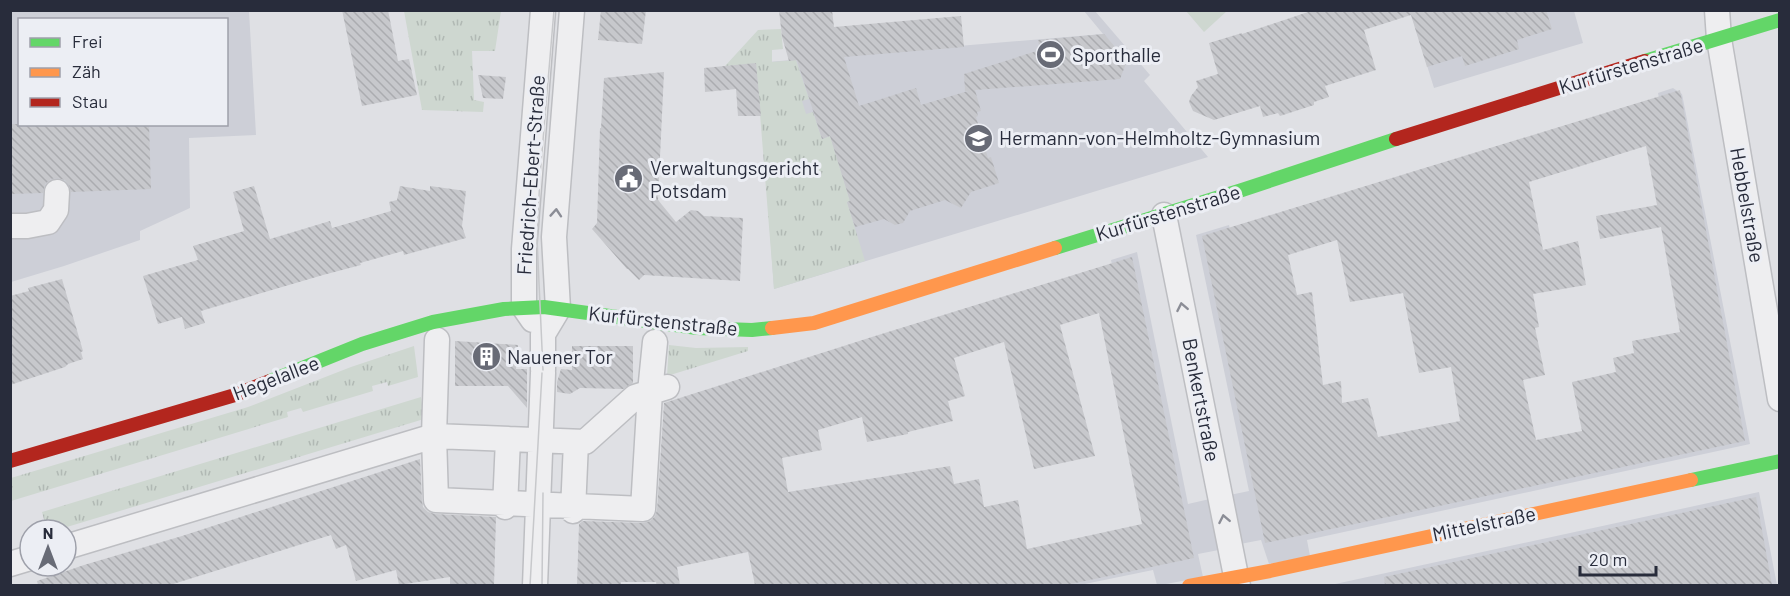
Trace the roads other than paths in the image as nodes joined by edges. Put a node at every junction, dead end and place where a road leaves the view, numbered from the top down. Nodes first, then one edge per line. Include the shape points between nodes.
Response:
1 (543, 10) edge
2 (572, 10) edge
3 (1717, 10) edge
4 (1779, 20) edge
5 (1719, 39) junction
6 (57, 192) dead end
7 (1164, 214) junction
8 (10, 226) edge
9 (542, 308) junction
10 (437, 340) dead end
11 (655, 342) dead end
12 (658, 389) junction
13 (1779, 399) edge
14 (508, 439) junction
15 (541, 442) junction
16 (576, 442) junction
17 (428, 445) junction
18 (10, 461) edge
19 (1779, 461) edge
20 (506, 504) junction
21 (539, 504) junction
22 (573, 509) junction
23 (78, 544) edge
24 (1237, 581) edge
25 (536, 585) edge
26 (1189, 585) edge

1 - 9 street, Friedrich-Ebert-Straße via 524,249
9 -> 2 street, Friedrich-Ebert-Straße via 554,237
3 - 5 street, Hebbelstraße
4 - 5 street, Kurfürstenstraße
5 - 7 street, Kurfürstenstraße
5 - 13 street, Hebbelstraße
6 - 8 street via 56,210 48,222
7 - 9 street, Kurfürstenstraße via 814,323 752,330 697,328
24 -> 7 street, Benkertstraße
9 - 15 street
9 - 18 street, Hegelallee via 504,309 432,322 362,344 235,395
10 - 17 street via 428,387
11 - 12 street
12 - 16 street via 635,397 585,442
12 - 22 street via 643,509
14 - 15 street
14 - 17 street
14 - 20 street
15 - 16 street
15 - 21 street
16 - 22 street
17 - 20 street via 436,500
17 - 23 street
19 - 24 street, Mittelstraße
20 - 21 street
21 - 22 street
21 - 25 street
24 - 26 street, Mittelstraße

